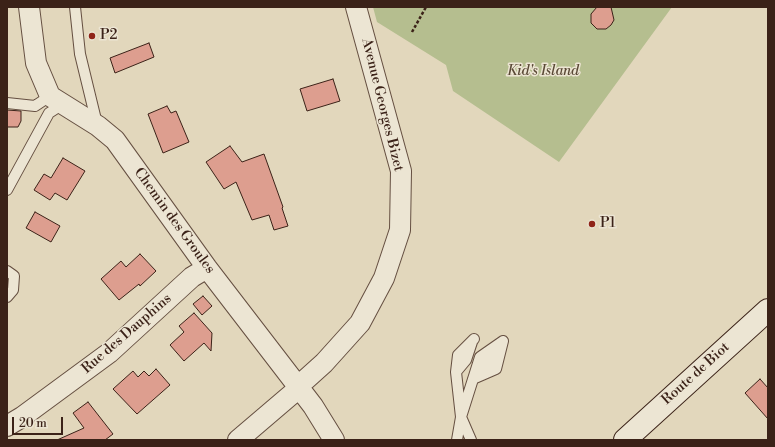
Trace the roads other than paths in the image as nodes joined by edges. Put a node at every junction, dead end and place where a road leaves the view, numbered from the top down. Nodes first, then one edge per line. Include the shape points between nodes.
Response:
1 (29, 7) edge
2 (75, 7) edge
3 (356, 7) edge
4 (56, 100) junction
5 (7, 104) edge
6 (98, 126) junction
7 (7, 190) edge
8 (207, 268) junction
9 (7, 271) edge
10 (7, 297) edge
11 (768, 310) edge
12 (474, 339) dead end
13 (473, 379) junction
14 (299, 388) junction
15 (461, 417) junction
16 (7, 426) edge
17 (238, 440) edge
18 (334, 440) edge
19 (457, 440) edge
20 (471, 440) edge
21 (625, 440) edge

1 - 4 street via 36,63
2 - 6 lane via 80,54
3 - 14 street, Avenue Georges Bizet via 401,171 400,230 384,278 360,323
4 - 5 lane via 35,106
4 - 6 street, Chemin des Groules
4 - 7 lane
6 - 8 street, Chemin des Groules via 114,140
8 - 14 street, Chemin des Groules
8 - 16 street, Rue des Dauphins via 192,277 109,353
9 - 10 lane via 14,276 13,290
11 - 21 main road, Route de Biot
12 - 15 lane via 466,360 456,372
13 - 13 lane via 480,357 503,341 496,369
13 - 15 lane
14 - 17 street, Avenue Georges Bizet
14 - 18 street, Chemin des Groules
15 - 19 lane
15 - 20 lane

